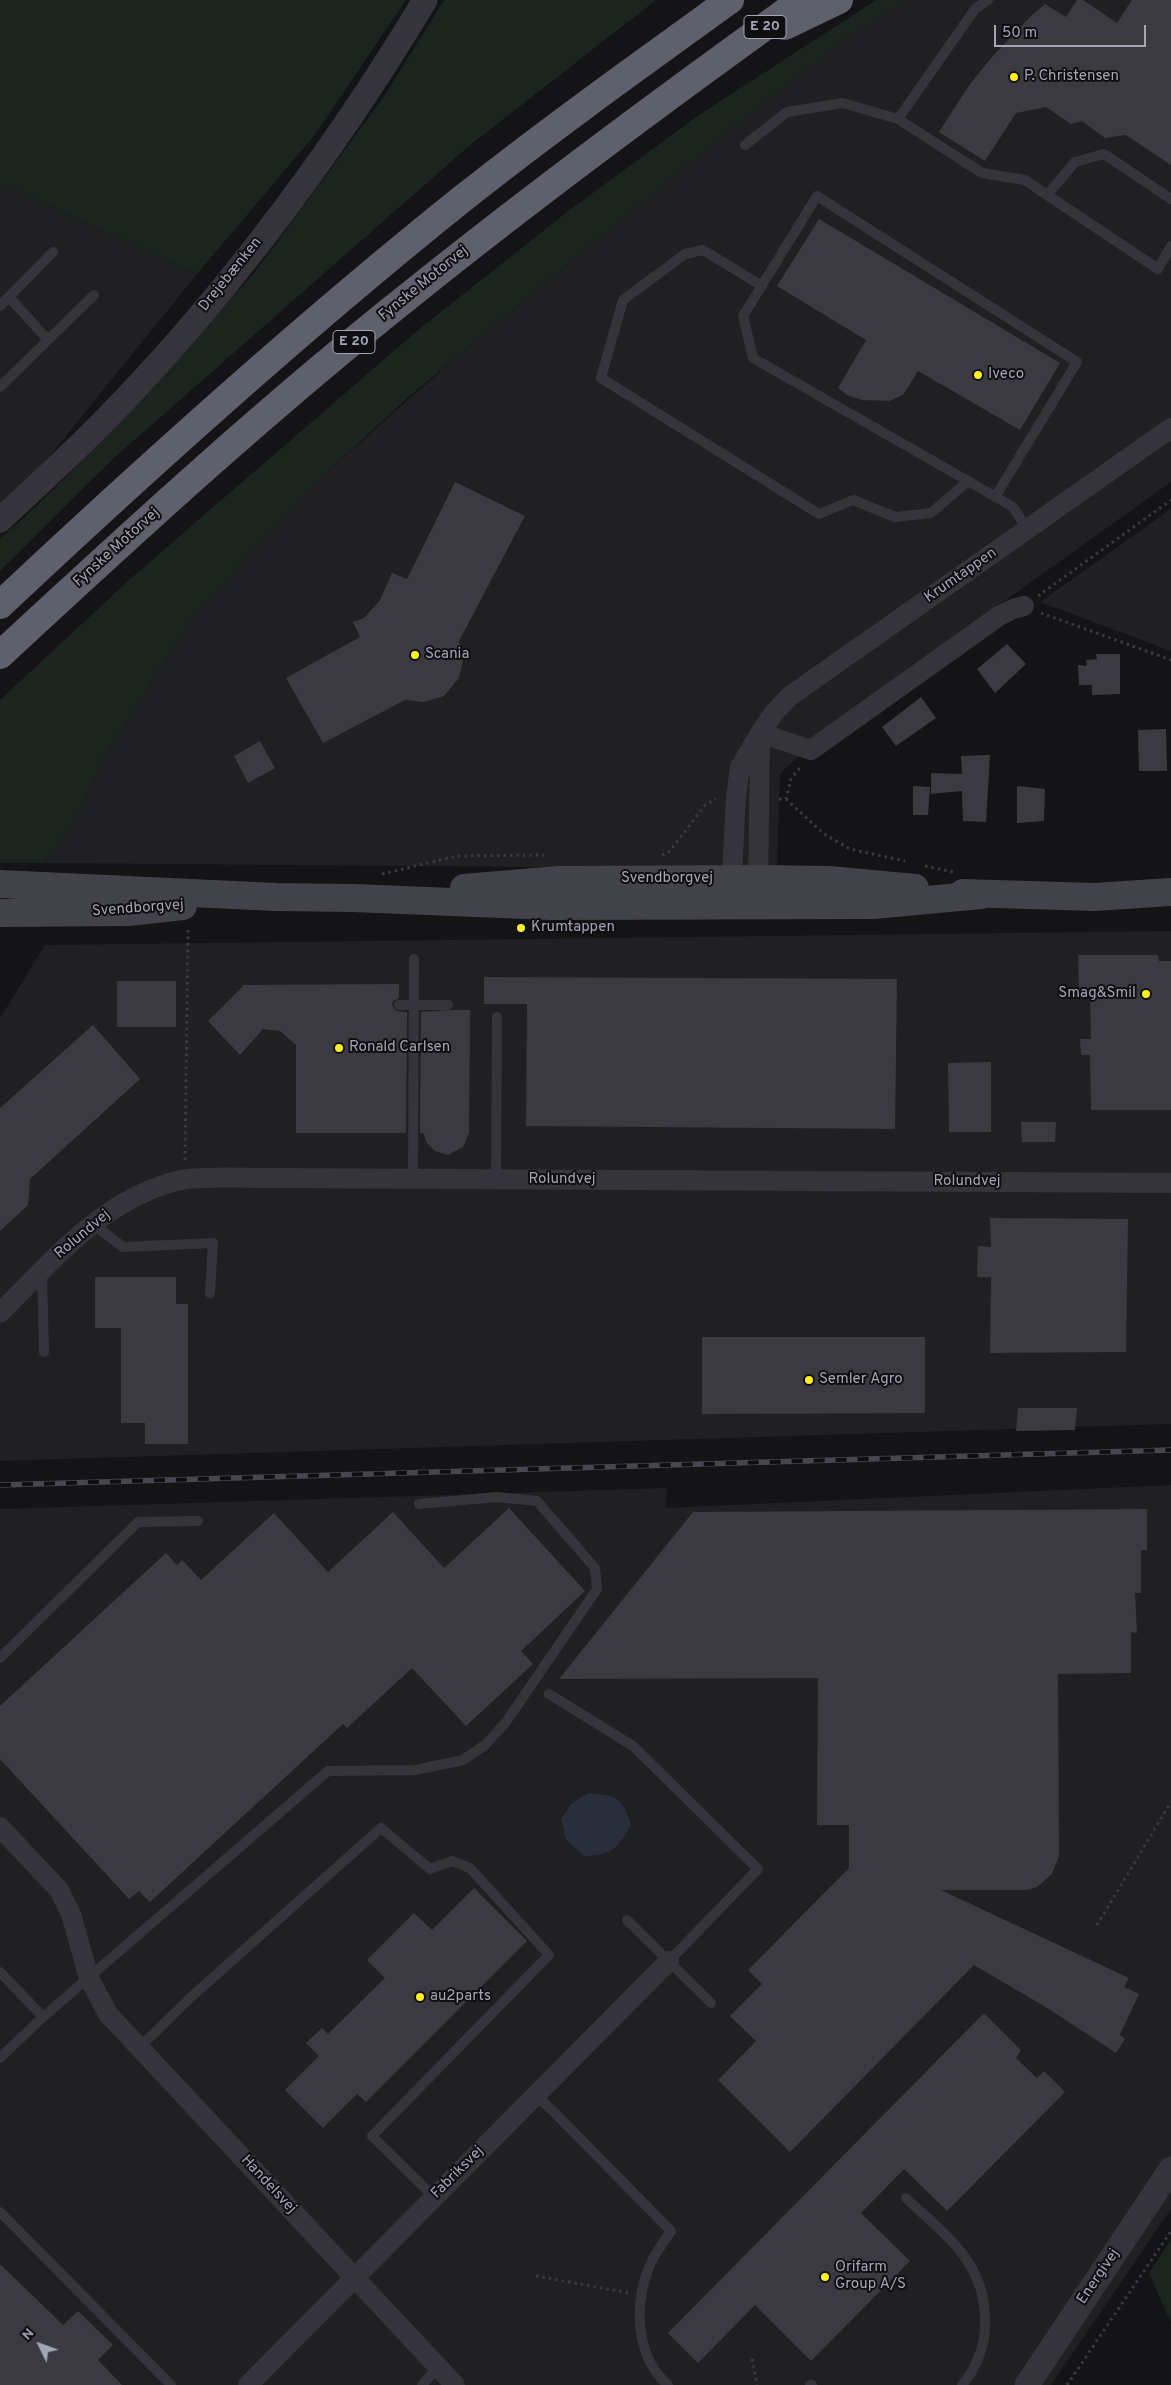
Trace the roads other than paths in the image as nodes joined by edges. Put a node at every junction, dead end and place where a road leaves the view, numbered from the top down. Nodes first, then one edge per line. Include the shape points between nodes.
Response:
1 (425, 0) edge
2 (700, 0) edge
3 (730, 0) edge
4 (802, 0) edge
5 (839, 0) edge
6 (988, 0) edge
7 (727, 53) junction
8 (898, 119) junction
9 (745, 146) dead end
10 (1047, 195) junction
11 (462, 199) junction
12 (1171, 199) edge
13 (1171, 246) edge
14 (53, 252) dead end
15 (762, 286) junction
16 (94, 295) dead end
17 (9, 297) junction
18 (0, 306) edge
19 (48, 340) junction
20 (0, 387) edge
21 (1171, 428) edge
22 (968, 481) junction
23 (995, 497) junction
24 (0, 520) edge
25 (1028, 529) junction
26 (0, 605) edge
27 (1024, 606) road end
28 (0, 655) edge
29 (760, 732) junction
30 (0, 884) edge
31 (744, 892) junction
32 (1171, 892) edge
33 (276, 897) junction
34 (1094, 897) junction
35 (1171, 906) edge
36 (0, 913) edge
37 (414, 959) dead end
38 (448, 1004) dead end
39 (399, 1005) dead end
40 (497, 1017) dead end
41 (413, 1179) junction
42 (496, 1179) junction
43 (1171, 1183) edge
44 (93, 1224) junction
45 (42, 1271) junction
46 (210, 1293) dead end
47 (0, 1313) edge
48 (44, 1352) dead end
49 (419, 1504) dead end
50 (198, 1521) dead end
51 (0, 1658) edge
52 (549, 1694) dead end
53 (0, 1827) edge
54 (627, 1920) dead end
55 (669, 1961) junction
56 (0, 1972) edge
57 (89, 1978) junction
58 (711, 2002) dead end
59 (43, 2017) junction
60 (140, 2047) junction
61 (0, 2058) edge
62 (535, 2095) junction
63 (1171, 2170) edge
64 (434, 2197) junction
65 (906, 2198) dead end
66 (0, 2212) edge
67 (354, 2277) junction
68 (438, 2366) junction
69 (171, 2385) edge
70 (248, 2385) edge
71 (422, 2385) edge
72 (455, 2385) edge
73 (668, 2385) edge
74 (962, 2385) edge
75 (1027, 2385) edge

1 - 24 street, Drejebænken via 392,54 280,215 187,330 81,444
2 - 11 highway via 610,67
3 - 11 highway, E 20
4 - 7 highway, Fynske Motorvej / E 20
5 - 7 highway
6 - 8 lane via 975,9
7 - 28 highway, Fynske Motorvej / E 20 via 612,137 414,292 222,454
8 - 9 lane via 843,103 787,112
8 - 10 lane via 982,173 1025,180
10 - 12 lane via 1075,162 1104,154
10 - 13 lane via 1158,269
11 - 26 highway, E 20 via 292,343
14 - 17 lane
15 - 22 lane via 743,316 753,358
15 - 22 lane via 703,250 685,254 623,300 601,378 819,514 853,500 895,517 931,513
15 - 23 lane via 817,196 1077,362
16 - 19 lane
17 - 18 lane
17 - 19 lane
19 - 20 lane
21 - 25 street, Krumtappen
22 - 23 lane
23 - 25 lane via 1012,507
25 - 29 street, Krumtappen via 790,696
27 - 29 street via 1012,608 999,616 811,750
29 - 31 street
30 - 33 main road, Svendborgvej
31 - 33 main road, Svendborgvej via 551,906
31 - 34 main road, Svendborgvej via 829,880 980,895
32 - 34 main road, Svendborgvej
33 - 36 main road, Svendborgvej via 128,912
34 - 35 main road, Svendborgvej
37 - 41 lane
38 - 39 lane, bridge
40 - 42 lane
41 - 42 street, Rolundvej
41 - 44 street, Rolundvej via 183,1180 148,1190
42 - 43 street, Rolundvej
44 - 45 street, Rolundvej
44 - 46 lane via 123,1247 213,1242
45 - 47 street, Rolundvej
45 - 48 lane
49 - 57 lane via 497,1497 537,1501 595,1568 598,1590 506,1722 485,1745 463,1760 415,1770 328,1771
50 - 51 lane via 138,1522
52 - 55 lane via 633,1746 758,1869
53 - 57 street, Handelsvej via 59,1890 71,1914
54 - 55 lane
55 - 58 lane
55 - 62 street, Fabriksvej
56 - 59 lane
57 - 59 lane
57 - 60 street, Handelsvej via 108,2014
59 - 61 lane
60 - 64 lane via 381,1828 430,1869 452,1861 470,1868 549,1955 372,2136
60 - 67 street, Handelsvej
62 - 64 street, Fabriksvej
62 - 73 lane via 671,2231 650,2265 641,2295 640,2330 651,2364
63 - 75 street, Energivej
64 - 67 street, Fabriksvej
65 - 74 lane via 958,2249 979,2278 986,2306 985,2336 977,2360
66 - 69 lane
67 - 68 street, Handelsvej
67 - 70 street, Fabriksvej
68 - 71 lane
68 - 72 street, Handelsvej

